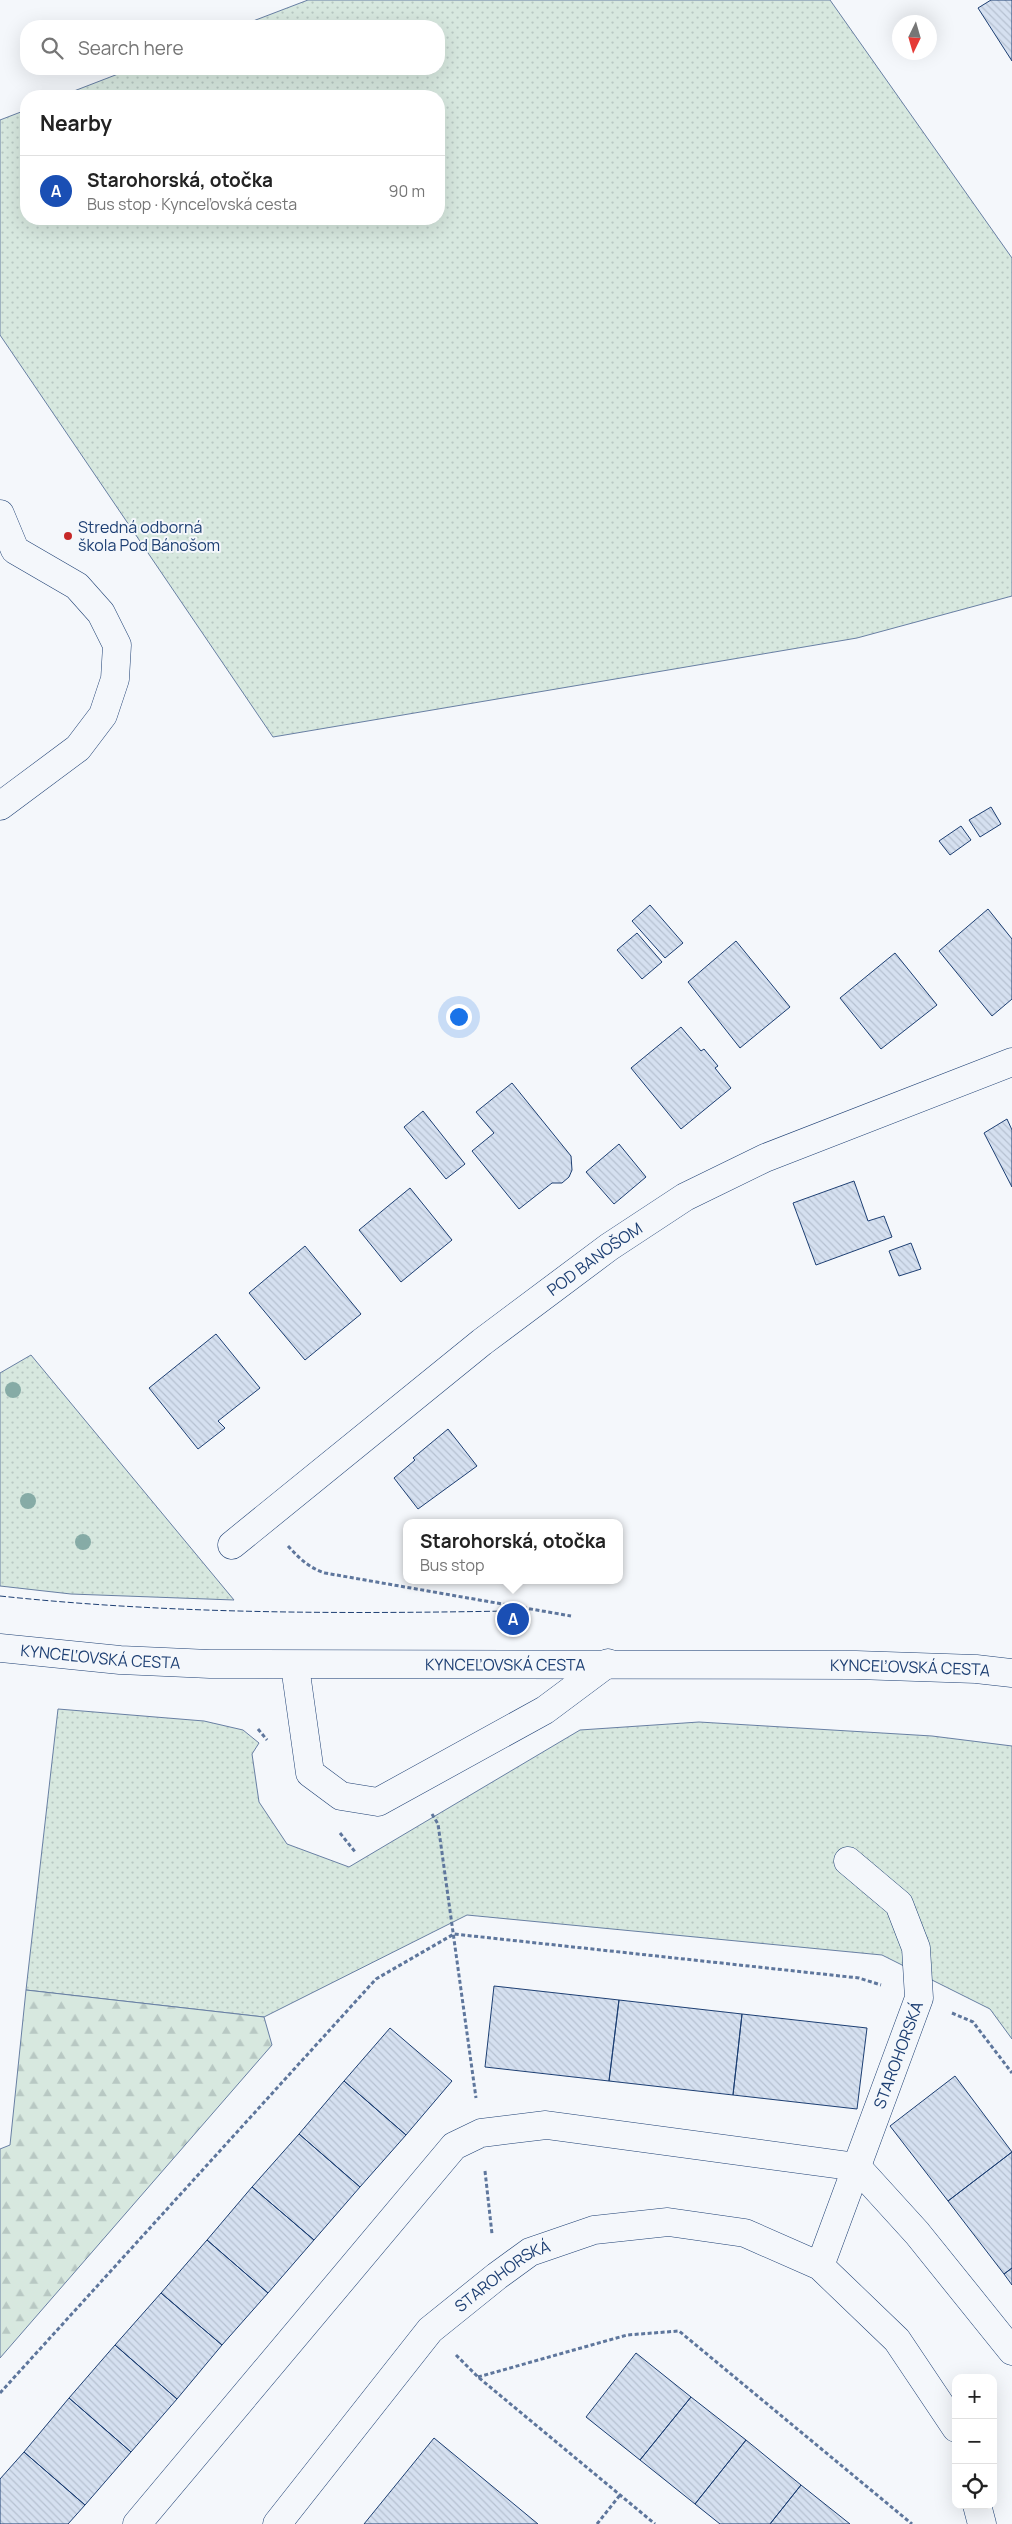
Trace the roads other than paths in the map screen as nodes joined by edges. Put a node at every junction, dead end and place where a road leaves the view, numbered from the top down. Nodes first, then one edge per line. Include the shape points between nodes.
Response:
1 (0, 514) edge
2 (0, 806) edge
3 (1012, 1062) edge
4 (232, 1545) dead end
5 (0, 1648) edge
6 (608, 1663) junction
7 (295, 1666) junction
8 (1012, 1673) edge
9 (848, 1861) dead end
10 (857, 2167) junction
11 (820, 2266) junction
12 (1012, 2351) edge
13 (952, 2422) edge
14 (978, 2509) edge
15 (137, 2524) edge
16 (277, 2524) edge
17 (982, 2524) edge

1 - 2 street via 15,550 77,586 101,613 117,645 116,679 103,715 78,748
3 - 4 street, POD BANOŠOM via 765,1158 685,1197 609,1247 482,1342
5 - 7 street, KYNCEĽOVSKÁ CESTA via 120,1660
6 - 7 street, KYNCEĽOVSKÁ CESTA
6 - 7 street via 546,1710 378,1802 341,1796 310,1773
6 - 8 street, KYNCEĽOVSKÁ CESTA via 856,1664
9 - 10 street, STAROHORSKÁ via 899,1904 916,1948 919,1998
10 - 11 street, STAROHORSKÁ
10 - 12 street via 917,2233
10 - 15 street via 546,2125 481,2133 454,2146
11 - 13 street, STAROHORSKÁ via 897,2340
11 - 16 street, STAROHORSKÁ via 745,2233 668,2222 594,2230 530,2252 430,2330
14 - 17 street

